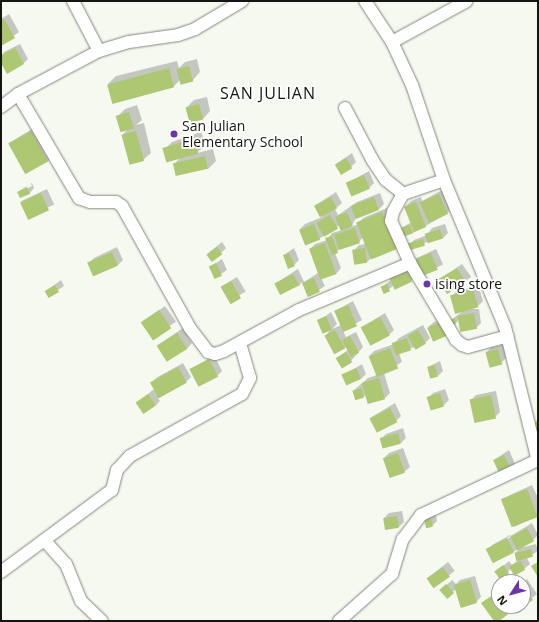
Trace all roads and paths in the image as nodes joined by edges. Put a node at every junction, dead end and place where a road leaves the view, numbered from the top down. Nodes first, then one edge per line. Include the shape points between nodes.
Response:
1 (73, 1) edge
2 (242, 1) edge
3 (365, 1) edge
4 (467, 1) edge
5 (392, 42) junction
6 (99, 52) junction
7 (18, 94) junction
8 (1, 107) edge
9 (346, 108) dead end
10 (444, 180) junction
11 (402, 194) junction
12 (410, 263) junction
13 (508, 336) junction
14 (240, 344) junction
15 (538, 461) edge
16 (45, 541) junction
17 (1, 572) edge
18 (102, 621) edge
19 (339, 621) edge

1 - 6 street
2 - 6 street via 195,29 178,35 130,42
3 - 5 street
4 - 5 street
5 - 10 street via 412,85
6 - 7 street
7 - 8 street
7 - 14 street via 80,198 90,202 116,202 122,206 190,328 208,352 215,354
9 - 11 street via 373,161 386,180
10 - 11 street
10 - 13 street
11 - 12 street via 396,203 391,221
12 - 13 street via 456,340 462,345 468,347
12 - 14 street via 299,310
13 - 15 street
14 - 16 street via 250,378 242,394 130,456 117,470 112,490
15 - 19 street via 421,515 403,539 392,574
16 - 17 street
16 - 18 street via 66,564 81,601

